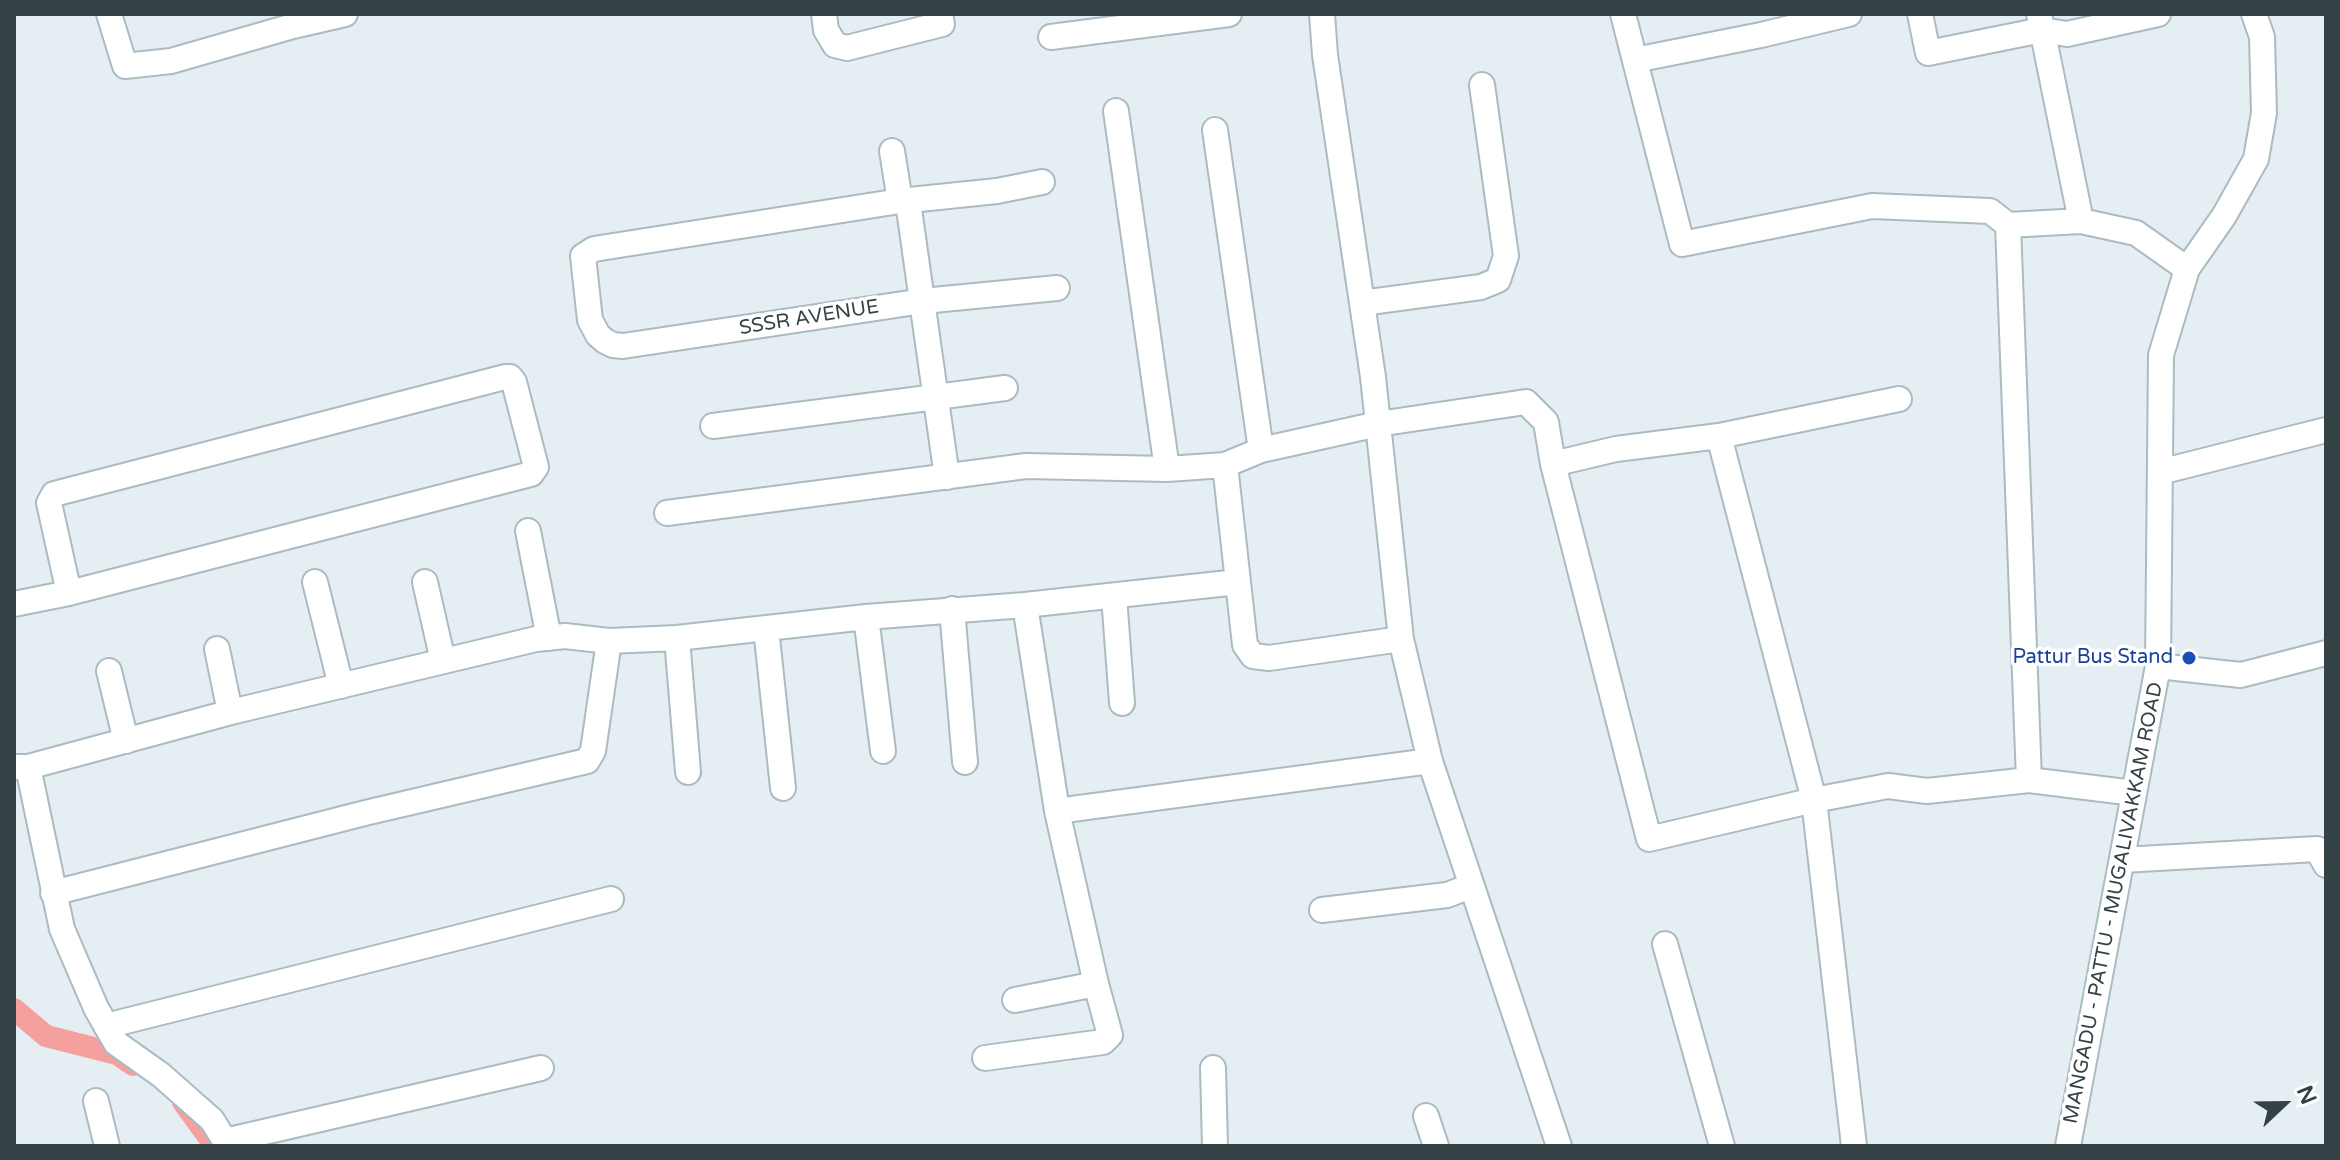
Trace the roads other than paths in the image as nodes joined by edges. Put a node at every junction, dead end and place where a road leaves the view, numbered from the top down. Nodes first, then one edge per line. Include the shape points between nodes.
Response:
1 (109, 14) edge
2 (345, 14) edge
3 (824, 14) edge
4 (940, 14) edge
5 (1229, 14) edge
6 (1322, 14) edge
7 (1623, 14) edge
8 (1849, 14) edge
9 (1920, 14) edge
10 (2158, 14) edge
11 (2254, 14) edge
12 (2041, 22) edge
13 (1051, 37) dead end
14 (1635, 60) junction
15 (1482, 85) dead end
16 (1116, 111) dead end
17 (1215, 130) dead end
18 (892, 151) dead end
19 (1042, 182) dead end
20 (900, 201) junction
21 (2081, 221) junction
22 (2008, 225) junction
23 (2187, 269) junction
24 (1057, 288) dead end
25 (923, 301) junction
26 (1362, 303) junction
27 (1005, 388) dead end
28 (936, 397) junction
29 (1899, 399) dead end
30 (1378, 424) junction
31 (713, 426) dead end
32 (2326, 430) edge
33 (1719, 436) junction
34 (1261, 450) junction
35 (1553, 464) junction
36 (1225, 465) junction
37 (1167, 469) junction
38 (2160, 472) junction
39 (947, 477) junction
40 (667, 513) dead end
41 (528, 531) dead end
42 (315, 582) dead end
43 (425, 582) dead end
44 (1238, 582) junction
45 (69, 593) junction
46 (1114, 596) junction
47 (14, 604) edge
48 (1025, 605) junction
49 (952, 609) junction
50 (866, 617) junction
51 (766, 628) junction
52 (549, 638) junction
53 (677, 638) junction
54 (1401, 639) junction
55 (609, 641) junction
56 (217, 649) dead end
57 (2326, 653) edge
58 (443, 661) junction
59 (2158, 666) junction
60 (109, 671) dead end
61 (341, 686) junction
62 (1122, 703) dead end
63 (230, 712) junction
64 (126, 741) junction
65 (883, 751) dead end
66 (1430, 761) junction
67 (965, 762) dead end
68 (21, 767) edge
69 (688, 772) dead end
70 (2029, 780) junction
71 (783, 788) dead end
72 (2134, 793) junction
73 (1814, 800) junction
74 (1057, 811) junction
75 (2122, 860) junction
76 (2326, 865) edge
77 (1471, 886) junction
78 (53, 893) junction
79 (611, 899) dead end
80 (1322, 910) dead end
81 (1665, 944) dead end
82 (1096, 984) junction
83 (1015, 1000) dead end
84 (106, 1026) junction
85 (985, 1058) dead end
86 (541, 1068) dead end
87 (1213, 1068) dead end
88 (96, 1101) dead end
89 (1426, 1116) dead end
90 (227, 1144) edge
91 (107, 1146) edge
92 (1215, 1146) edge
93 (1436, 1146) edge
94 (1559, 1146) edge
95 (1722, 1146) edge
96 (1854, 1146) edge
97 (2068, 1146) edge

1 - 2 street via 125,66 171,61
3 - 4 street via 835,45 847,48 942,24
5 - 13 street
6 - 26 street
7 - 14 street
8 - 14 street
9 - 12 street via 1928,53
10 - 12 street via 2067,34
11 - 23 street, MANGADU - PATTU - MUGALIVAKKAM ROAD via 2262,37 2264,113 2256,159
12 - 21 street
14 - 22 street via 1682,244 1872,206 1990,211
15 - 26 street via 1506,256 1498,280 1481,287
16 - 37 street
17 - 34 street
18 - 20 street
19 - 20 street
20 - 25 street via 908,202
20 - 25 street, SSSR AVENUE via 602,247 583,256 590,320 605,341 623,346
21 - 22 street
21 - 23 street via 2136,233
22 - 70 street
23 - 38 street, MANGADU - PATTU - MUGALIVAKKAM ROAD via 2161,355
24 - 25 street, SSSR AVENUE
25 - 28 street
26 - 30 street
27 - 28 street
28 - 31 street
28 - 39 street
29 - 33 street
30 - 34 street
30 - 35 street via 1526,402 1546,422
30 - 54 street
32 - 38 street
33 - 35 street via 1616,449
33 - 73 street
34 - 36 street
35 - 73 street via 1649,839
36 - 37 street
36 - 44 street
37 - 39 street via 1026,466
38 - 59 street, MANGADU - PATTU - MUGALIVAKKAM ROAD
39 - 40 street
41 - 52 street
42 - 61 street
43 - 58 street
44 - 46 street
44 - 54 street via 1245,645 1253,656
45 - 45 street via 49,503 54,494 505,377 514,382 536,467 531,474
45 - 47 street
46 - 48 street
46 - 62 street
48 - 49 street
48 - 74 street
49 - 50 street
49 - 67 street
50 - 51 street
50 - 65 street
51 - 53 street
51 - 71 street
52 - 55 street
52 - 58 street
53 - 55 street
53 - 69 street
54 - 66 street
55 - 78 street via 593,751 587,761
56 - 63 street
57 - 59 street via 2241,675
58 - 61 street
59 - 72 street, MANGADU - PATTU - MUGALIVAKKAM ROAD
60 - 64 street
61 - 63 street
63 - 64 street
64 - 68 street
66 - 74 street
66 - 77 street
68 - 78 street
70 - 72 street
70 - 73 street via 1927,791 1888,786
72 - 75 street, MANGADU - PATTU - MUGALIVAKKAM ROAD
73 - 96 street
74 - 82 street
75 - 76 street via 2317,849
75 - 97 street, MANGADU - PATTU - MUGALIVAKKAM ROAD
77 - 80 street via 1447,895
77 - 94 street
78 - 84 street via 62,929
79 - 84 street
81 - 95 street
82 - 83 street
82 - 85 street via 1110,1035 1103,1042
84 - 90 street via 116,1043 212,1120
86 - 90 street
87 - 92 street
88 - 91 street
89 - 93 street

